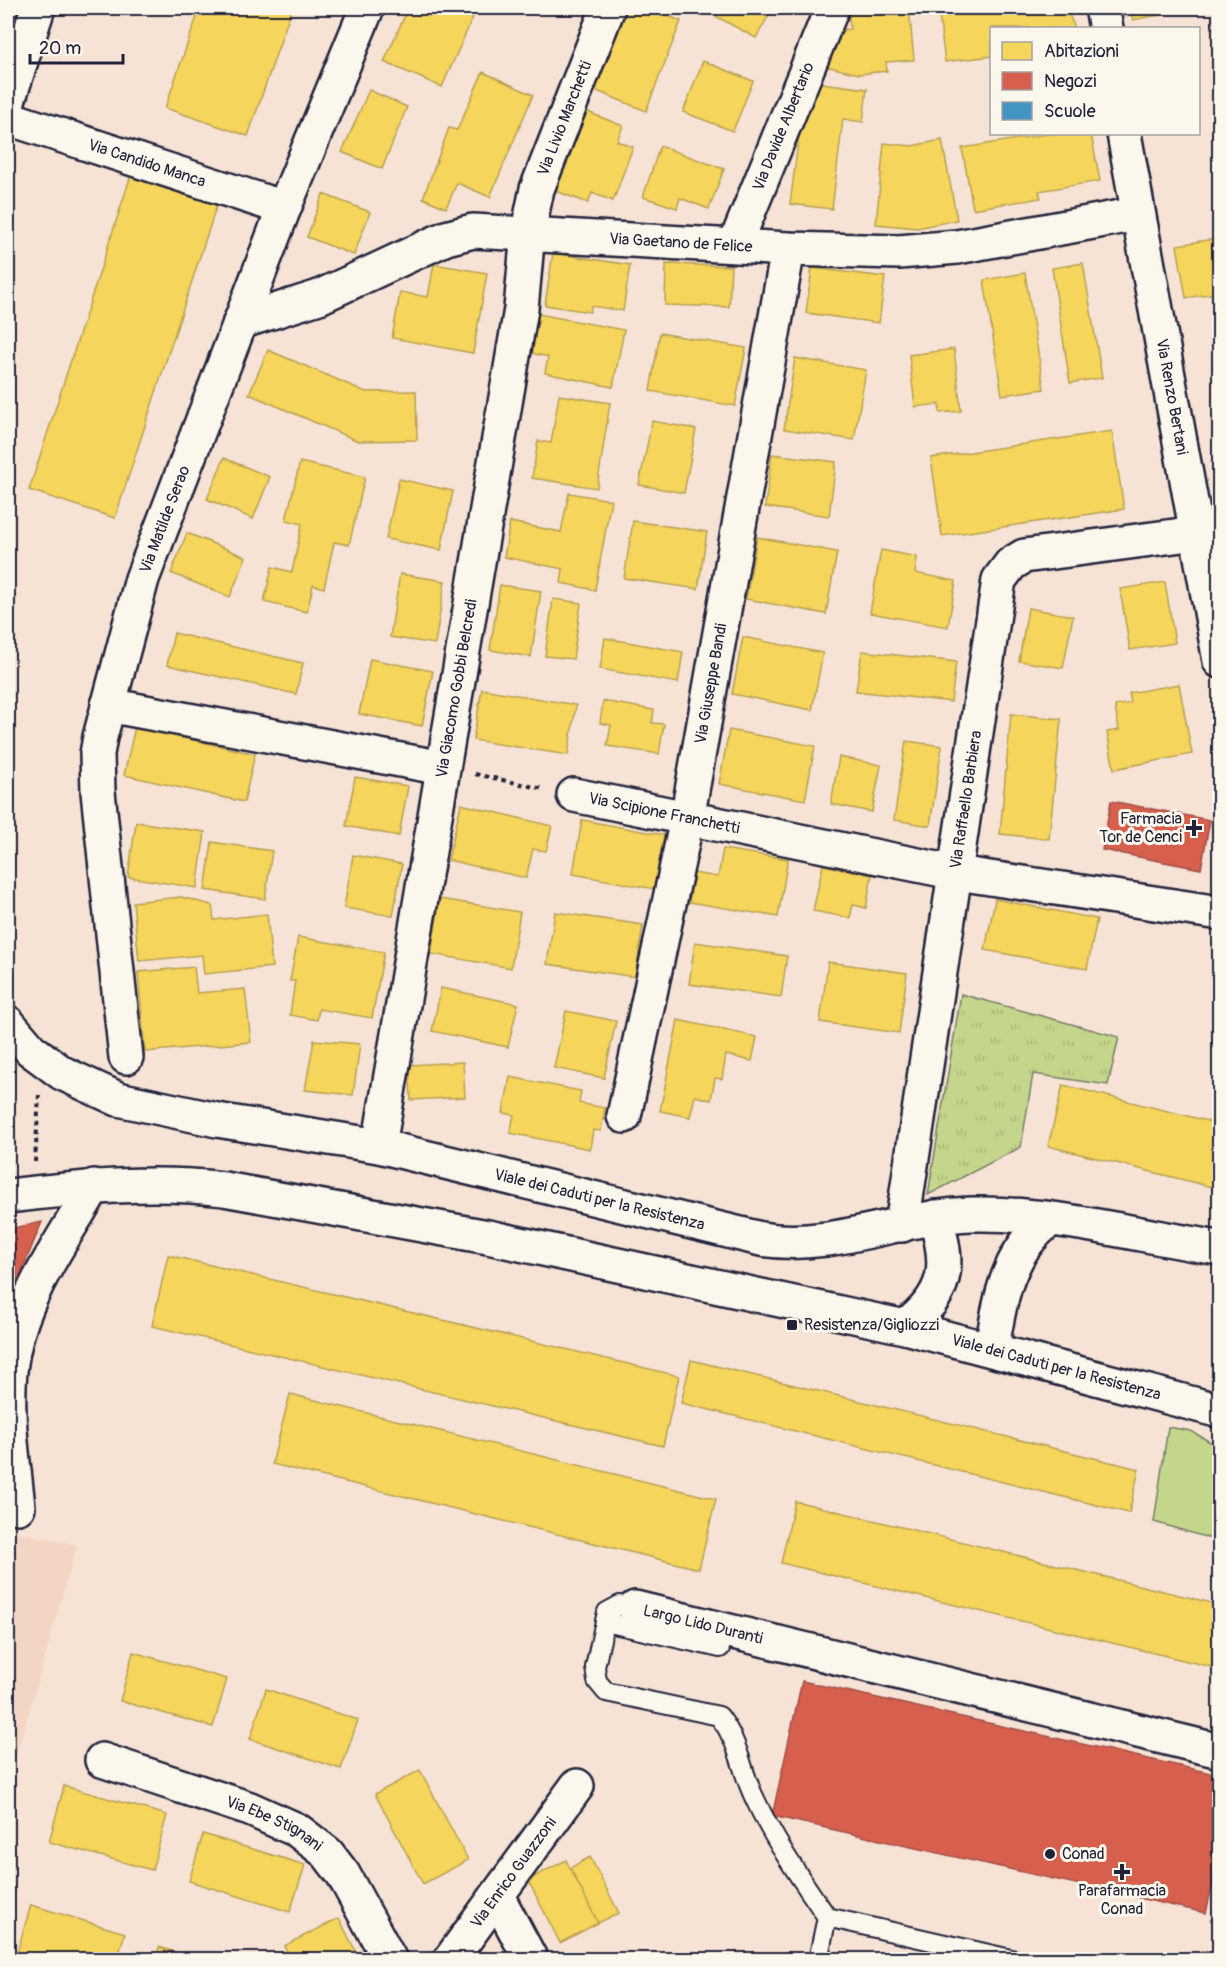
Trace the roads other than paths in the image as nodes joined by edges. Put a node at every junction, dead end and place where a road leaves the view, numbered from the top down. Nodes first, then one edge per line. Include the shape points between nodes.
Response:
1 (38, 8) edge
2 (367, 8) edge
3 (608, 8) edge
4 (832, 8) edge
5 (1102, 8) edge
6 (1106, 27) edge
7 (8, 101) edge
8 (8, 118) edge
9 (1124, 135) edge
10 (284, 208) junction
11 (1137, 214) junction
12 (528, 232) junction
13 (735, 245) junction
14 (788, 249) junction
15 (240, 322) junction
16 (1197, 533) junction
17 (1220, 661) edge
18 (108, 705) junction
19 (443, 768) junction
20 (574, 795) road end
21 (687, 819) junction
22 (957, 873) junction
23 (1220, 913) edge
24 (8, 1023) edge
25 (126, 1057) dead end
26 (624, 1116) dead end
27 (379, 1146) junction
28 (94, 1186) junction
29 (16, 1196) edge
30 (935, 1217) junction
31 (1050, 1220) junction
32 (902, 1225) junction
33 (1166, 1240) junction
34 (1220, 1248) edge
35 (1220, 1260) edge
36 (905, 1327) junction
37 (992, 1349) junction
38 (1218, 1412) edge
39 (18, 1507) dead end
40 (635, 1608) joint
41 (605, 1622) junction
42 (720, 1648) dead end
43 (1220, 1751) edge
44 (102, 1760) dead end
45 (577, 1786) dead end
46 (497, 1896) junction
47 (827, 1917) junction
48 (390, 1959) edge
49 (450, 1959) edge
50 (531, 1959) edge
51 (818, 1959) edge
52 (1015, 1959) edge

1 - 7 street
2 - 10 street, Via Matilde Serao
3 - 12 street, Via Livio Marchetti via 543,171
4 - 13 street, Via Davide Albertario
5 - 6 street
8 - 10 street, Via Candido Manca
9 - 11 street, Via Renzo Bertani
10 - 15 street, Via Matilde Serao
11 - 14 street, Via Gaetano de Felice via 928,250 870,253
11 - 16 street, Via Renzo Bertani
12 - 13 street, Via Gaetano de Felice
12 - 15 street, Via Gaetano de Felice via 478,230 452,235 319,297
12 - 19 street, Via Giacomo Gobbi Belcredi via 521,309
13 - 14 street, Via Gaetano de Felice
14 - 21 street, Via Giuseppe Bandi
15 - 18 street, Via Matilde Serao via 142,579
16 - 17 street, Via Renzo Bertani
16 - 22 street, Via Raffaello Barbiera via 1024,556 1004,571 997,587
18 - 19 street
18 - 25 street, Via Matilde Serao via 98,746 97,772
19 - 27 street, Via Giacomo Gobbi Belcredi
20 - 21 street, Via Scipione Franchetti
21 - 22 street, Via Scipione Franchetti
21 - 26 street, Via Giuseppe Bandi
22 - 23 street, Via Scipione Franchetti
22 - 32 street, Via Raffaello Barbiera
24 - 27 street, Viale dei Caduti per la Resistenza via 41,1059 82,1084 118,1099 217,1120
27 - 32 street, Viale dei Caduti per la Resistenza via 770,1241 808,1242
28 - 29 street, Viale dei Caduti per la Resistenza
28 - 36 street, Viale dei Caduti per la Resistenza via 186,1185 224,1189 488,1237
28 - 39 street via 38,1284 13,1350 10,1425
30 - 31 street, Viale dei Caduti per la Resistenza via 1001,1214
30 - 32 street, Viale dei Caduti per la Resistenza
30 - 36 street via 945,1252 944,1277 930,1302
31 - 33 street, Viale dei Caduti per la Resistenza
31 - 37 street via 1031,1236 1015,1261 999,1307
33 - 34 street, Viale dei Caduti per la Resistenza
33 - 35 street
36 - 37 street, Viale dei Caduti per la Resistenza
37 - 38 street, Viale dei Caduti per la Resistenza
40 - 41 lane, Largo Lido Duranti via 620,1605 607,1612
40 - 43 street, Largo Lido Duranti
41 - 42 lane
41 - 47 lane via 595,1667 597,1681 606,1692 719,1716 732,1734 761,1813
44 - 48 street, Via Ebe Stignani via 250,1809 297,1830 327,1853 344,1874
45 - 46 street, Via Enrico Guazzoni
46 - 49 street, Via Enrico Guazzoni
46 - 50 street
47 - 51 lane
47 - 52 lane

